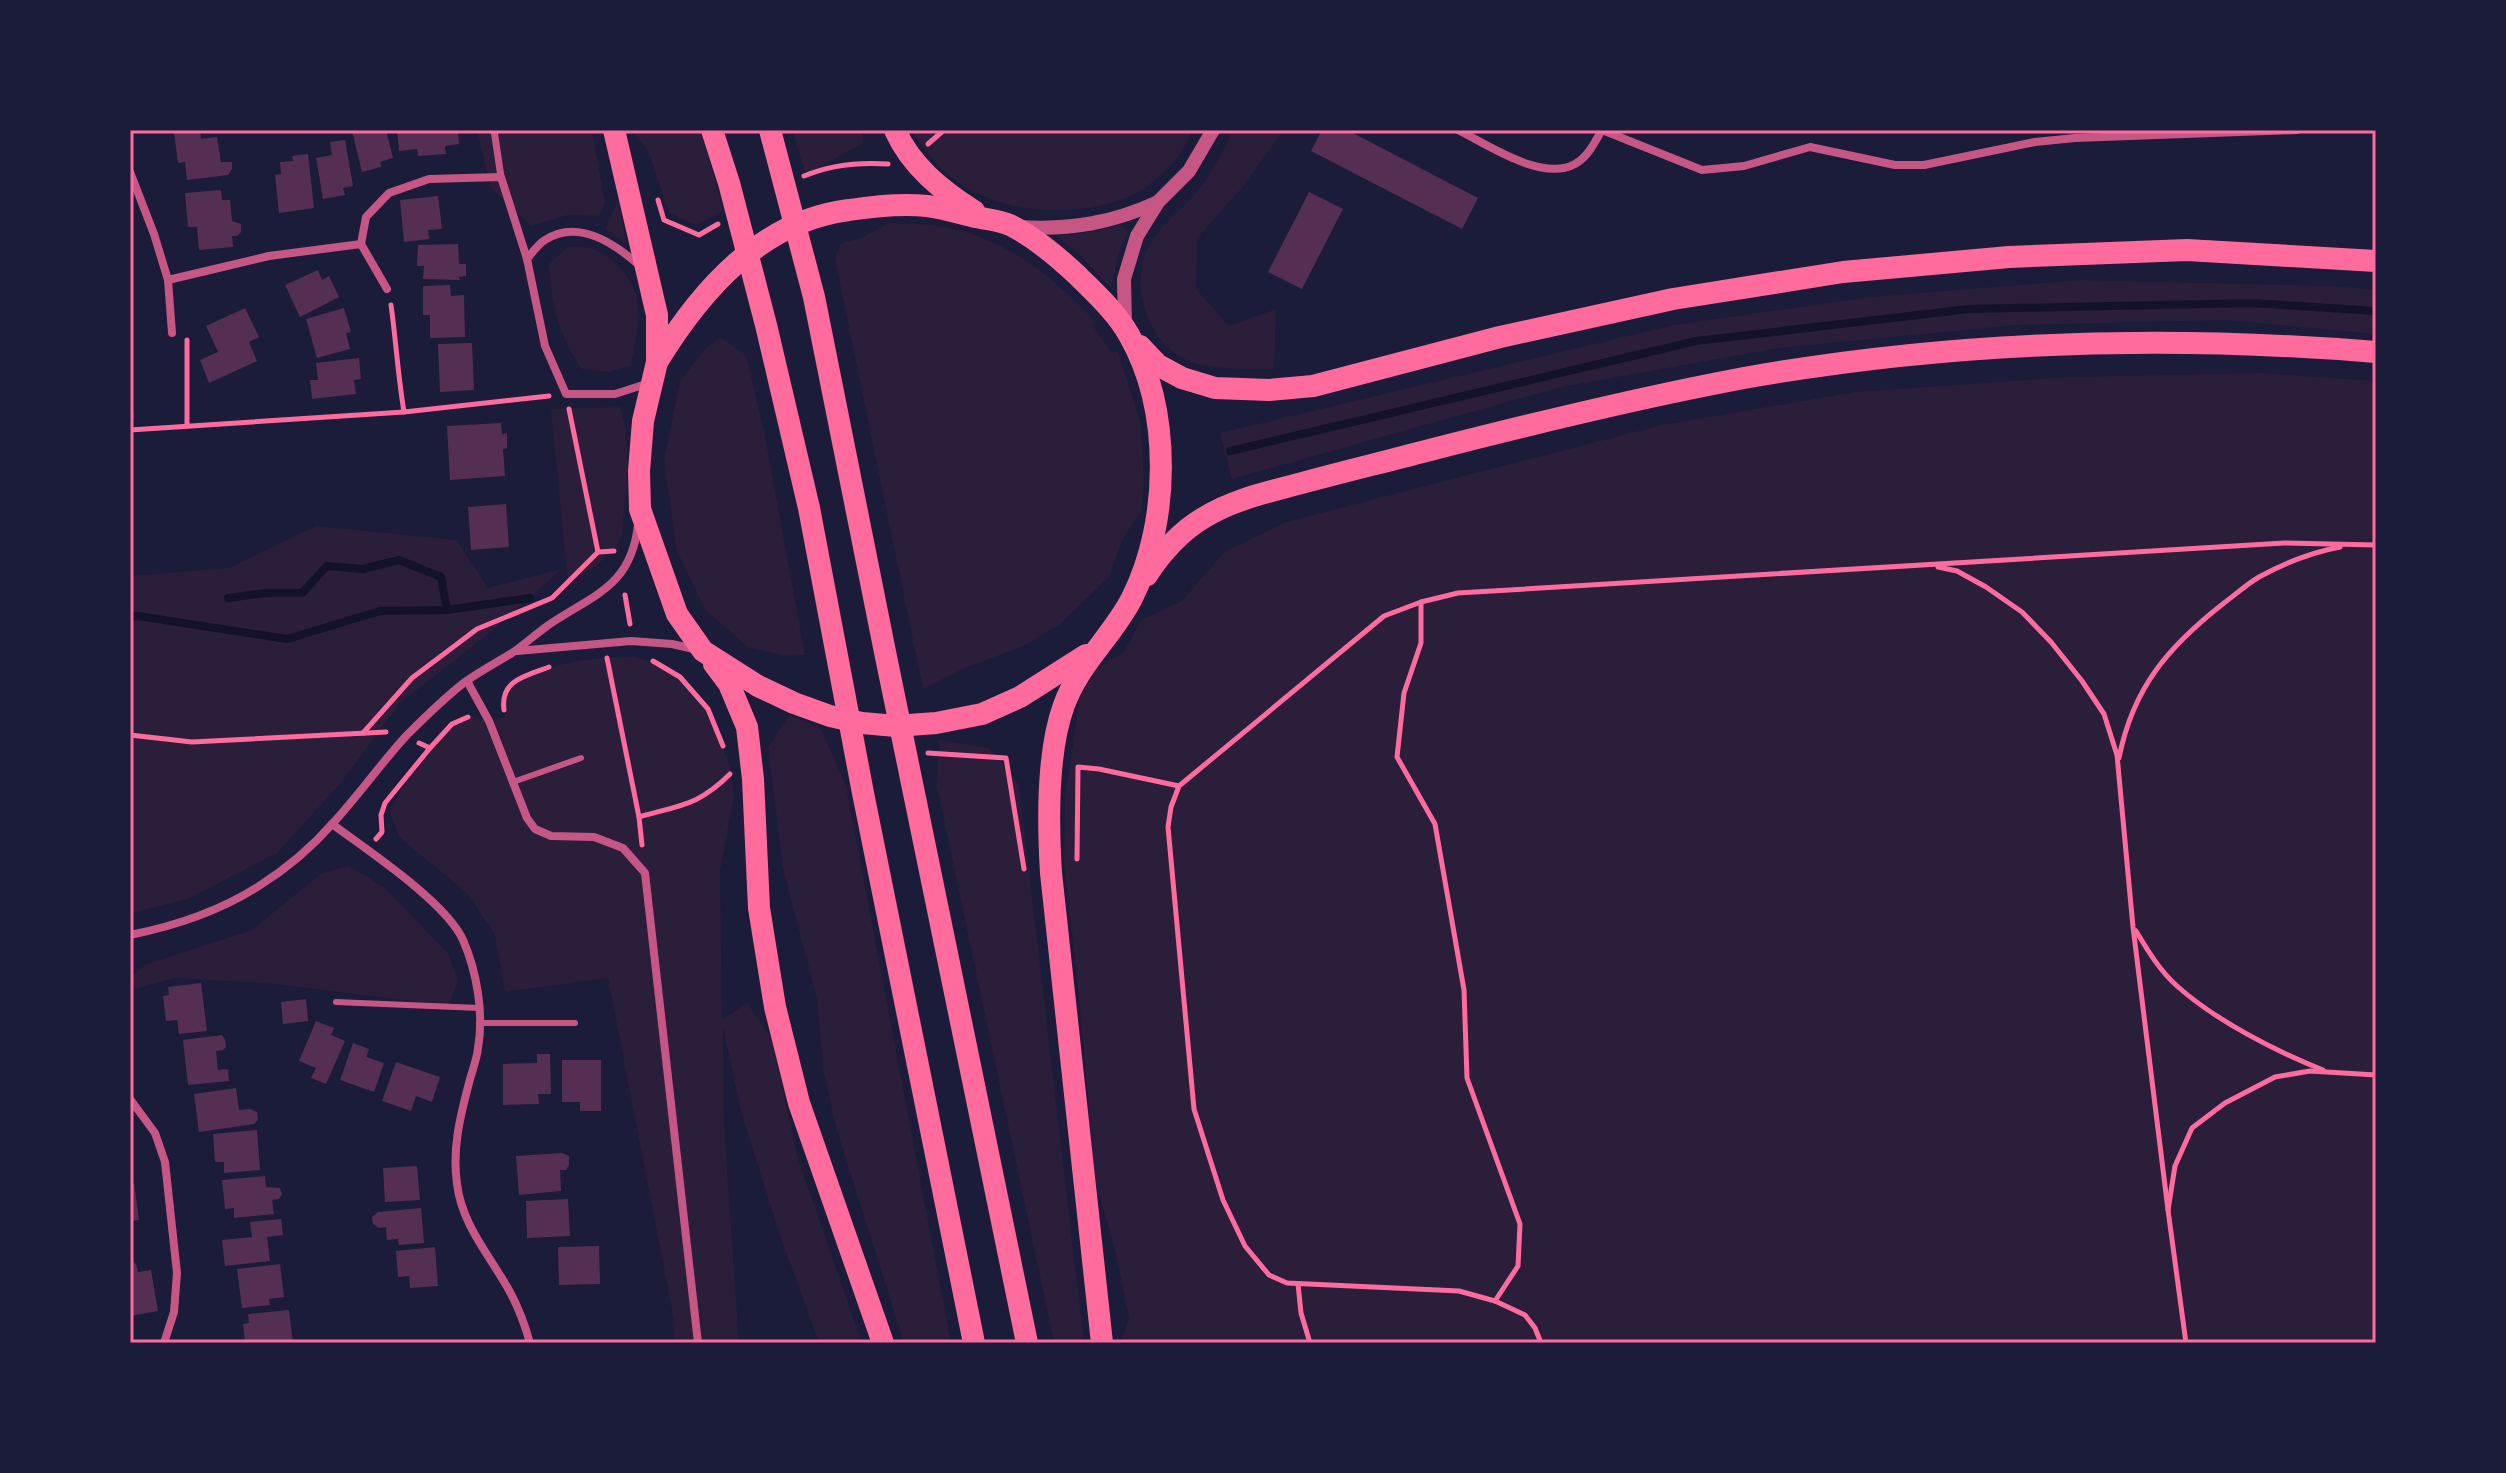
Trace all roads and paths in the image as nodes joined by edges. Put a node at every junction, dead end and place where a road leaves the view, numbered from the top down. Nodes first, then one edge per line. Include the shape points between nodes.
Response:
1 (494, 130) edge
2 (614, 130) edge
3 (712, 130) edge
4 (895, 130) edge
5 (944, 130) edge
6 (1213, 130) edge
7 (1458, 130) edge
8 (1602, 130) edge
9 (2032, 130) edge
10 (2297, 130) edge
11 (774, 140) edge
12 (935, 140) dead end
13 (2035, 142) junction
14 (130, 172) edge
15 (501, 177) junction
16 (1158, 202) junction
17 (1004, 224) junction
18 (361, 244) junction
19 (527, 259) junction
20 (2376, 261) edge
21 (649, 274) junction
22 (168, 280) junction
23 (387, 289) joint
24 (172, 333) joint
25 (1128, 333) junction
26 (2376, 352) edge
27 (654, 372) junction
28 (566, 394) junction
29 (404, 412) junction
30 (187, 426) junction
31 (130, 430) edge
32 (640, 509) junction
33 (2353, 545) junction
34 (2376, 545) edge
35 (598, 552) junction
36 (1929, 565) junction
37 (621, 576) junction
38 (1132, 597) junction
39 (1421, 602) junction
40 (631, 641) junction
41 (1099, 644) junction
42 (514, 652) junction
43 (706, 653) junction
44 (633, 657) junction
45 (559, 664) dead end
46 (467, 681) junction
47 (713, 716) dead end
48 (489, 721) junction
49 (363, 733) junction
50 (130, 735) edge
51 (405, 738) junction
52 (430, 748) junction
53 (581, 758) dead end
54 (2118, 766) junction
55 (731, 772) dead end
56 (513, 782) junction
57 (1179, 786) junction
58 (639, 817) junction
59 (332, 824) junction
60 (367, 850) junction
61 (1077, 872) dead end
62 (645, 873) junction
63 (2133, 927) junction
64 (130, 935) edge
65 (336, 1002) dead end
66 (479, 1008) junction
67 (479, 1023) junction
68 (575, 1023) dead end
69 (2329, 1072) junction
70 (2376, 1075) edge
71 (130, 1099) edge
72 (2168, 1210) junction
73 (1298, 1284) junction
74 (1495, 1301) junction
75 (164, 1343) edge
76 (530, 1343) edge
77 (698, 1343) edge
78 (883, 1343) edge
79 (974, 1343) edge
80 (1027, 1343) edge
81 (1102, 1343) edge
82 (1310, 1343) edge
83 (1541, 1343) edge
84 (2186, 1343) edge

1 - 15 street
2 - 21 highway
3 - 79 highway via 809,508
4 - 17 highway via 930,179 956,200
5 - 12 path
6 - 16 street via 1189,171
7 - 8 street via 1534,167 1555,169 1588,154
8 - 13 street via 1714,171 1810,147 1895,165 1924,165
9 - 13 street
10 - 13 street
11 - 80 highway via 814,297
14 - 22 street
15 - 18 street via 429,179 389,193 366,217
15 - 19 street
16 - 17 street via 1092,225 1049,229
16 - 25 street via 1137,236 1124,279
17 - 25 highway via 1070,268
17 - 27 highway via 928,206 887,205 802,222 733,264 676,331
18 - 22 street via 269,256
18 - 23 street
19 - 21 street via 546,239 592,234
19 - 28 street via 545,346
20 - 25 highway via 2187,250 1993,258 1843,272 1659,302 1313,386 1269,390 1215,388 1182,378 1158,365
21 - 27 highway via 657,315
22 - 24 street
23 - 29 path
24 - 30 path via 187,334
25 - 38 highway via 1154,403 1161,468 1153,536
26 - 38 highway via 2236,344 2019,347 1866,361 1638,399 1231,504 1176,540
27 - 28 street via 636,389
27 - 32 highway via 643,421
28 - 29 path
28 - 35 path
29 - 30 path
30 - 31 path
32 - 37 street via 636,539
32 - 43 highway via 677,614
33 - 34 path
33 - 36 path via 2284,543
33 - 54 path via 2325,550 2258,578 2190,629 2144,687
35 - 37 path via 615,551
35 - 49 path via 552,598 477,629 412,678
36 - 39 path via 1497,590
36 - 54 path via 1957,571 1986,587 2022,612 2051,642 2104,714
37 - 40 path
37 - 42 street
38 - 41 highway
39 - 57 path via 1384,616
39 - 74 path via 1421,643 1404,693 1397,757 1435,824 1464,990 1467,1078 1520,1224 1518,1266
40 - 42 street
40 - 43 street
40 - 44 path
41 - 43 highway via 1020,697 982,714 896,726 830,716 794,703
41 - 81 highway via 1078,673 1063,708 1049,802 1051,873
42 - 46 street
43 - 78 highway via 729,684 747,727 759,908 775,1007 799,1103
44 - 47 path via 660,664 680,677
44 - 58 path via 607,658
45 - 48 path via 507,687 506,717
46 - 48 street
46 - 51 street
48 - 52 path via 472,716 452,724
48 - 56 street
49 - 50 path via 192,742
49 - 51 path via 384,731
51 - 52 path
51 - 59 street
52 - 60 path via 385,803 382,832
53 - 56 lane
54 - 63 path
55 - 58 path via 713,791 688,804
56 - 62 street via 535,829 551,836 594,837 623,848
57 - 61 path via 1078,767
57 - 73 path via 1168,827 1194,1109 1223,1200 1245,1246 1269,1275
58 - 62 path
59 - 60 street
59 - 64 street via 258,886 168,928
60 - 66 street via 437,906 462,938
62 - 77 street
63 - 69 path via 2176,986 2279,1053
63 - 72 path
65 - 66 lane
66 - 67 street
67 - 68 lane
67 - 76 street via 479,1047 459,1120 457,1187 468,1224 509,1290
69 - 70 path
69 - 72 path via 2275,1077 2225,1103 2192,1128 2175,1166
71 - 75 street via 155,1133 165,1162 177,1273 174,1312
72 - 84 path
73 - 74 path via 1459,1291
73 - 82 path
74 - 83 path via 1525,1315

